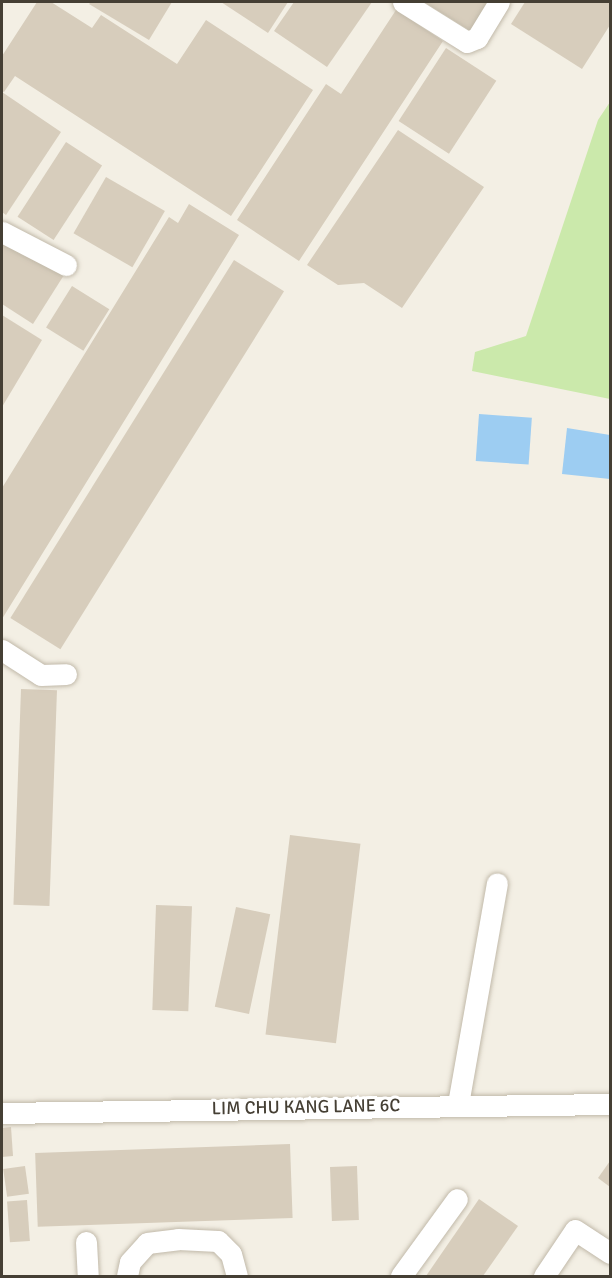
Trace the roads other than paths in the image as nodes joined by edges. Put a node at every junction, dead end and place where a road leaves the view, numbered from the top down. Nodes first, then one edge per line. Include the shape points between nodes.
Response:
1 (403, 2) edge
2 (499, 2) edge
3 (2, 232) edge
4 (66, 265) dead end
5 (2, 650) edge
6 (66, 674) dead end
7 (497, 883) dead end
8 (458, 1104) junction
9 (610, 1104) edge
10 (2, 1113) edge
11 (457, 1199) dead end
12 (86, 1242) dead end
13 (610, 1253) edge
14 (88, 1276) edge
15 (127, 1276) edge
16 (237, 1276) edge
17 (401, 1276) edge
18 (544, 1276) edge

1 - 2 street via 467,42 477,38
3 - 4 street
5 - 6 street via 41,675
7 - 8 street
8 - 9 street, LIM CHU KANG LANE 6C
8 - 10 street, LIM CHU KANG LANE 6C
11 - 17 street
12 - 14 street
13 - 18 street via 574,1230
15 - 16 street via 130,1262 147,1243 178,1239 218,1241 231,1254

